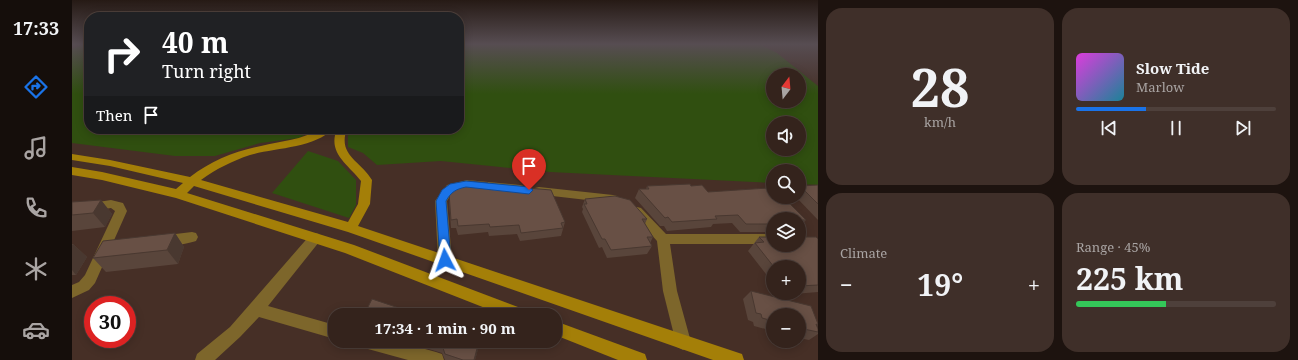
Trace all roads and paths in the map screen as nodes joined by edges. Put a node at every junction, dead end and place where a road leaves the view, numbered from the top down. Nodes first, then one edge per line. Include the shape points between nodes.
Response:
1 (316, 134) edge
2 (340, 134) edge
3 (72, 157) edge
4 (72, 171) edge
5 (192, 181) junction
6 (178, 194) junction
7 (72, 210) edge
8 (338, 224) junction
9 (351, 228) junction
10 (192, 237) dead end
11 (321, 240) junction
12 (663, 240) junction
13 (766, 240) edge
14 (155, 241) edge
15 (119, 246) edge
16 (104, 247) junction
17 (445, 260) junction
18 (72, 292) edge
19 (502, 308) edge
20 (256, 310) junction
21 (328, 330) edge
22 (562, 331) edge
23 (683, 342) junction
24 (393, 348) edge
25 (203, 360) edge
26 (436, 360) edge
27 (639, 360) edge
28 (736, 360) edge

1 - 5 main road via 303,140 235,156 212,167
2 - 9 main road via 337,139 340,151 367,180 364,204
3 - 5 main road
4 - 6 main road
5 - 6 main road
5 - 8 main road
6 - 11 main road
7 - 16 street via 111,204 119,206 122,211
8 - 9 main road
8 - 11 main road
9 - 17 main road
10 - 14 street
11 - 19 main road
11 - 20 street
12 - 13 street
12 - 17 street via 631,204 622,200 466,184 453,187 446,192 441,201
12 - 23 street via 666,272
15 - 16 street
16 - 18 street via 90,279 84,286
17 - 23 main road
20 - 21 street
20 - 25 street
22 - 27 main road
23 - 28 main road
24 - 26 street

